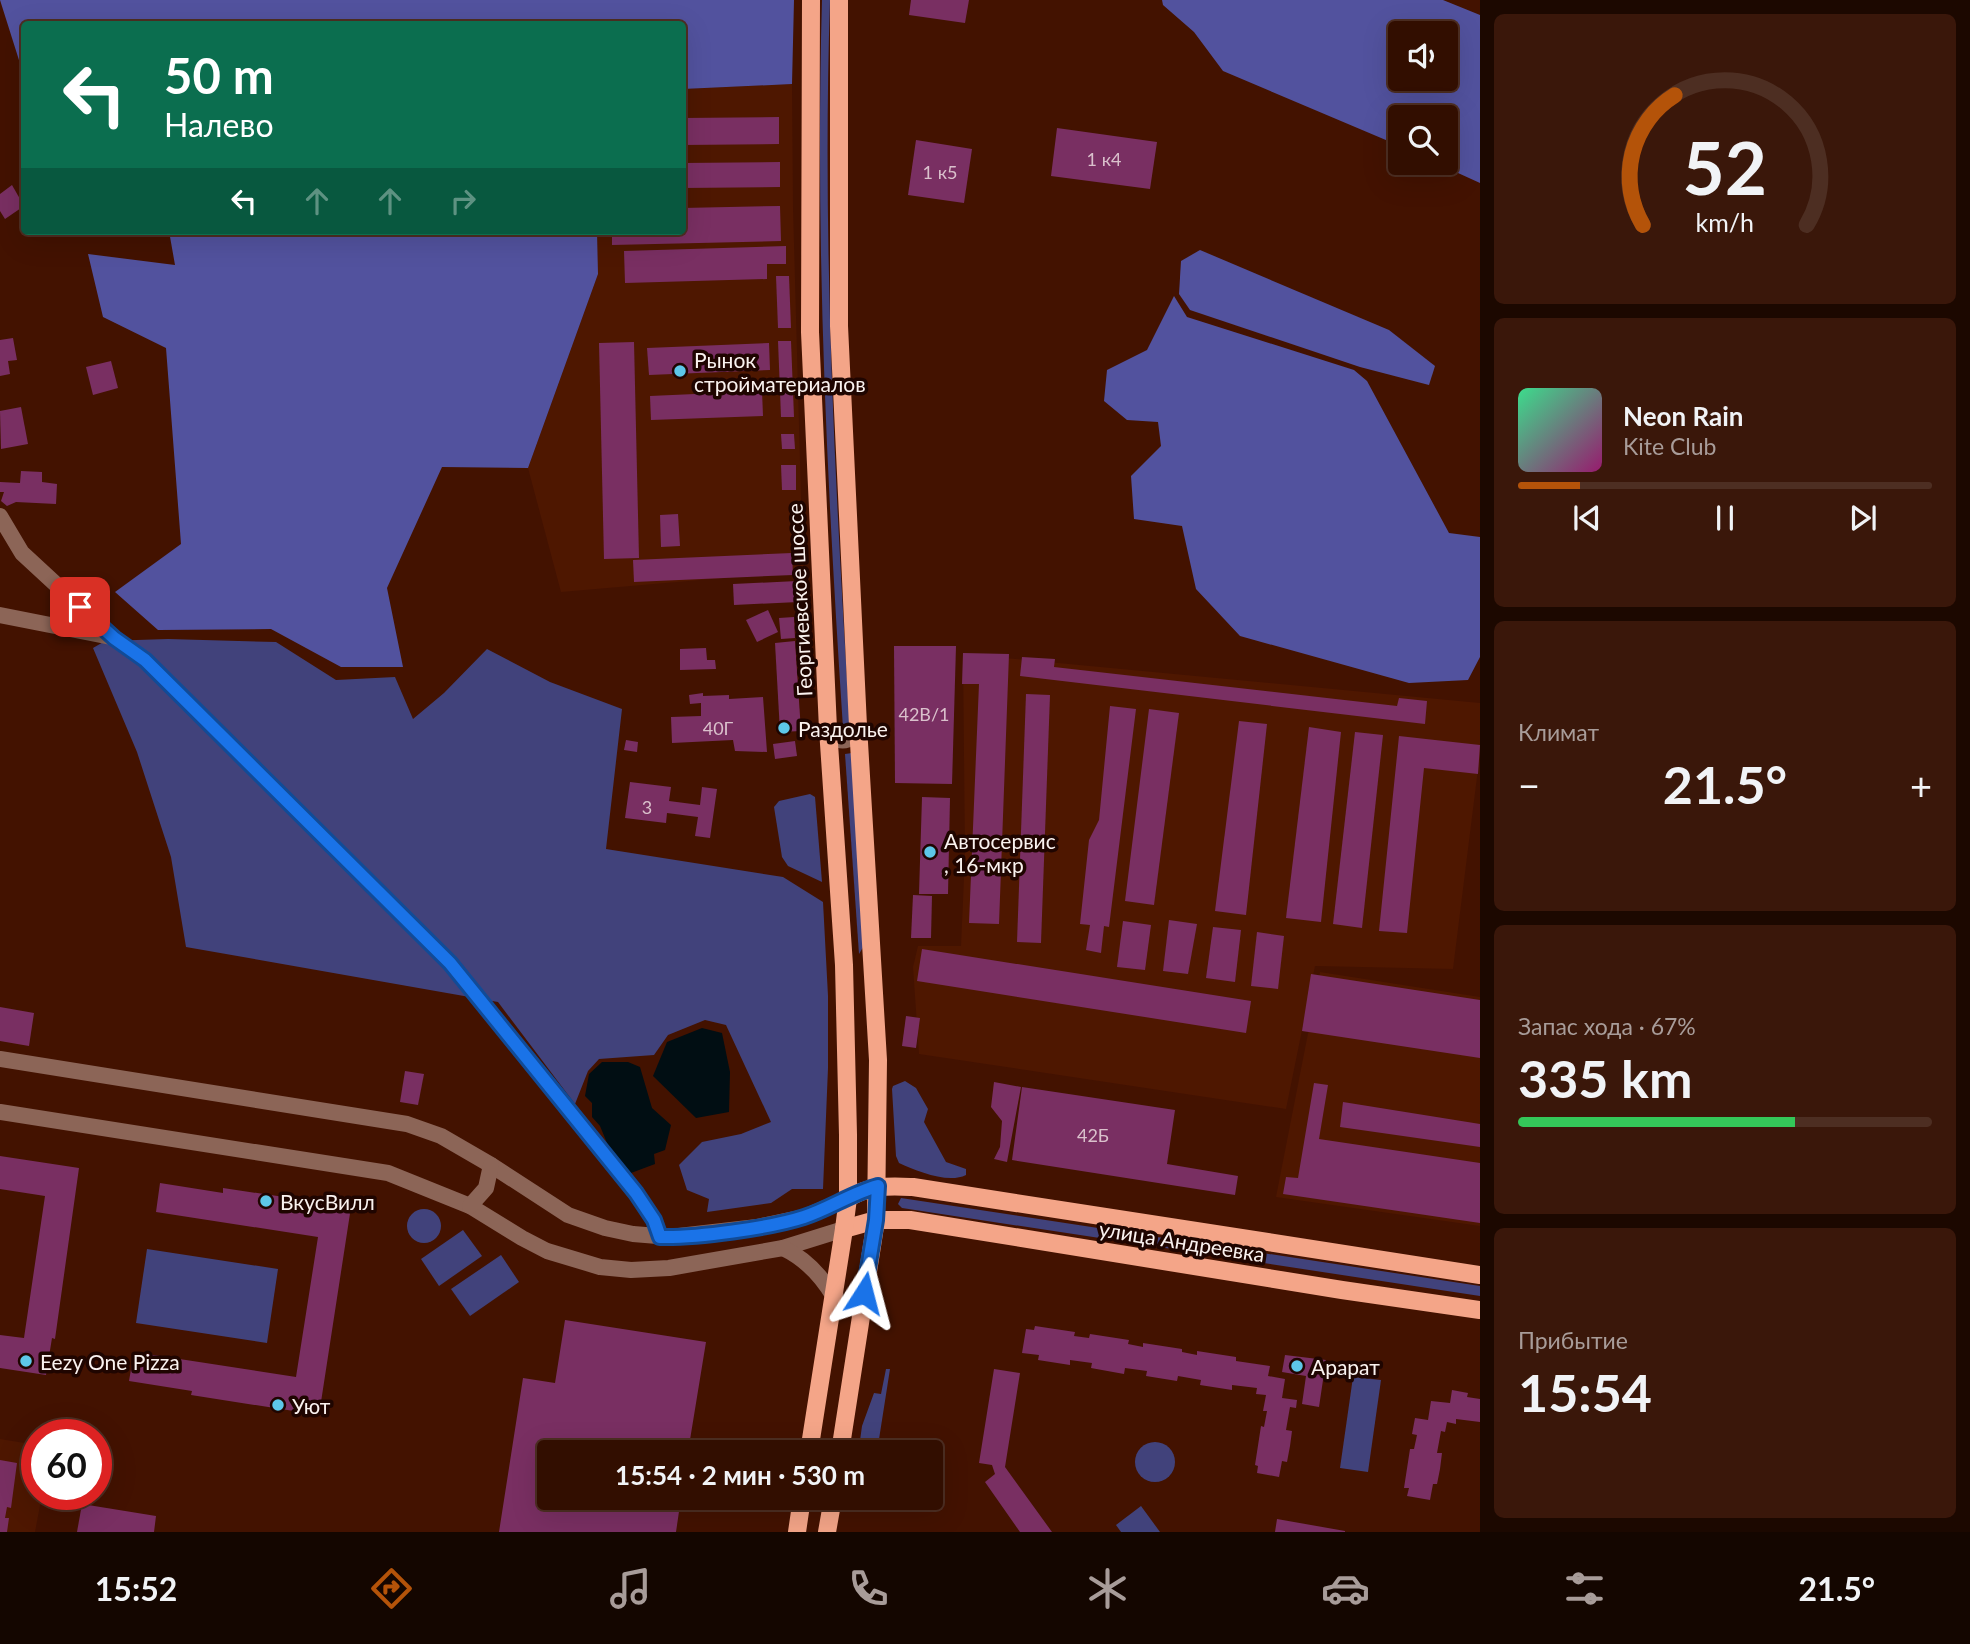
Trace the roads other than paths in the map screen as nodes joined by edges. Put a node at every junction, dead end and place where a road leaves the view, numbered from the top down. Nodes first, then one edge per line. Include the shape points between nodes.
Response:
1 (811, 0) edge
2 (839, 0) edge
3 (0, 516) edge
4 (0, 615) edge
5 (114, 638) junction
6 (858, 726) junction
7 (828, 729) junction
8 (0, 1059) edge
9 (0, 1112) edge
10 (491, 1165) junction
11 (878, 1186) junction
12 (848, 1198) junction
13 (470, 1206) junction
14 (876, 1220) junction
15 (844, 1228) junction
16 (660, 1237) junction
17 (783, 1248) junction
18 (1480, 1275) edge
19 (834, 1297) junction
20 (1480, 1310) edge
21 (811, 1440) edge
22 (842, 1440) edge
23 (800, 1510) edge
24 (831, 1510) edge
25 (797, 1532) edge
26 (827, 1532) edge

1 - 7 main road, Георгиевское шоссе via 810,332
2 - 6 main road via 839,326
3 - 5 street via 22,553
4 - 5 street
5 - 16 street via 145,660 450,963 636,1193
6 - 7 street via 853,737 842,741
6 - 11 main road via 878,1060
7 - 12 main road, Георгиевское шоссе via 844,965
8 - 10 street via 407,1124 441,1136
9 - 13 street via 388,1173
10 - 13 street via 486,1188
10 - 16 street via 568,1215 605,1228
11 - 12 main road
11 - 14 main road
11 - 18 main road, улица Андреевка via 913,1187
12 - 15 main road, Георгиевское шоссе
12 - 16 street via 804,1217 757,1227
13 - 17 street via 547,1251 600,1267 654,1270
14 - 15 main road, улица Андреевка
14 - 20 main road, улица Андреевка via 910,1220
14 - 22 main road
15 - 17 street
15 - 19 main road, Георгиевское шоссе
17 - 19 street via 806,1261
19 - 21 main road, Георгиевское шоссе
23 - 25 main road
24 - 26 main road

